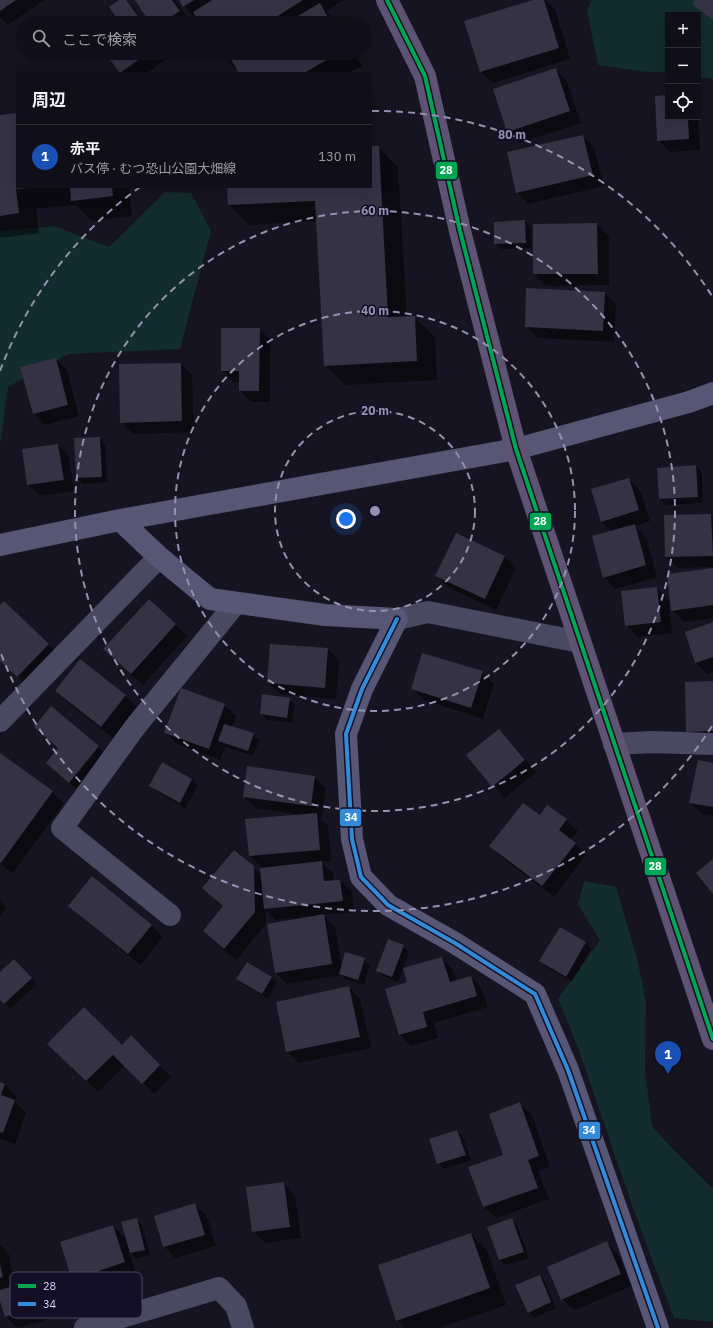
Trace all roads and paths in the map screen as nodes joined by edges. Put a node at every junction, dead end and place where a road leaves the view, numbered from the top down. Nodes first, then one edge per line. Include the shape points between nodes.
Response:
1 (388, 0) edge
2 (713, 393) edge
3 (516, 449) junction
4 (120, 520) junction
5 (0, 545) edge
6 (159, 557) junction
7 (236, 603) junction
8 (397, 619) junction
9 (580, 642) junction
10 (0, 721) edge
11 (614, 744) junction
12 (713, 744) edge
13 (170, 915) dead end
14 (713, 1039) edge
15 (142, 1311) edge
16 (118, 1318) edge
17 (85, 1328) edge
18 (243, 1328) edge
19 (658, 1328) edge

1 - 3 main road via 425,76 460,231
2 - 3 street via 689,402
3 - 4 street
3 - 9 main road
4 - 5 street
4 - 6 street
6 - 7 street via 210,599
6 - 10 street
7 - 8 street via 325,615
7 - 13 street via 135,727 62,828
8 - 9 street via 428,612
8 - 19 street via 362,689 346,734 352,839 361,877 388,905 455,943 535,994 568,1070
9 - 11 main road
11 - 12 street
11 - 14 main road
15 - 18 street via 219,1288 236,1306
16 - 17 street

